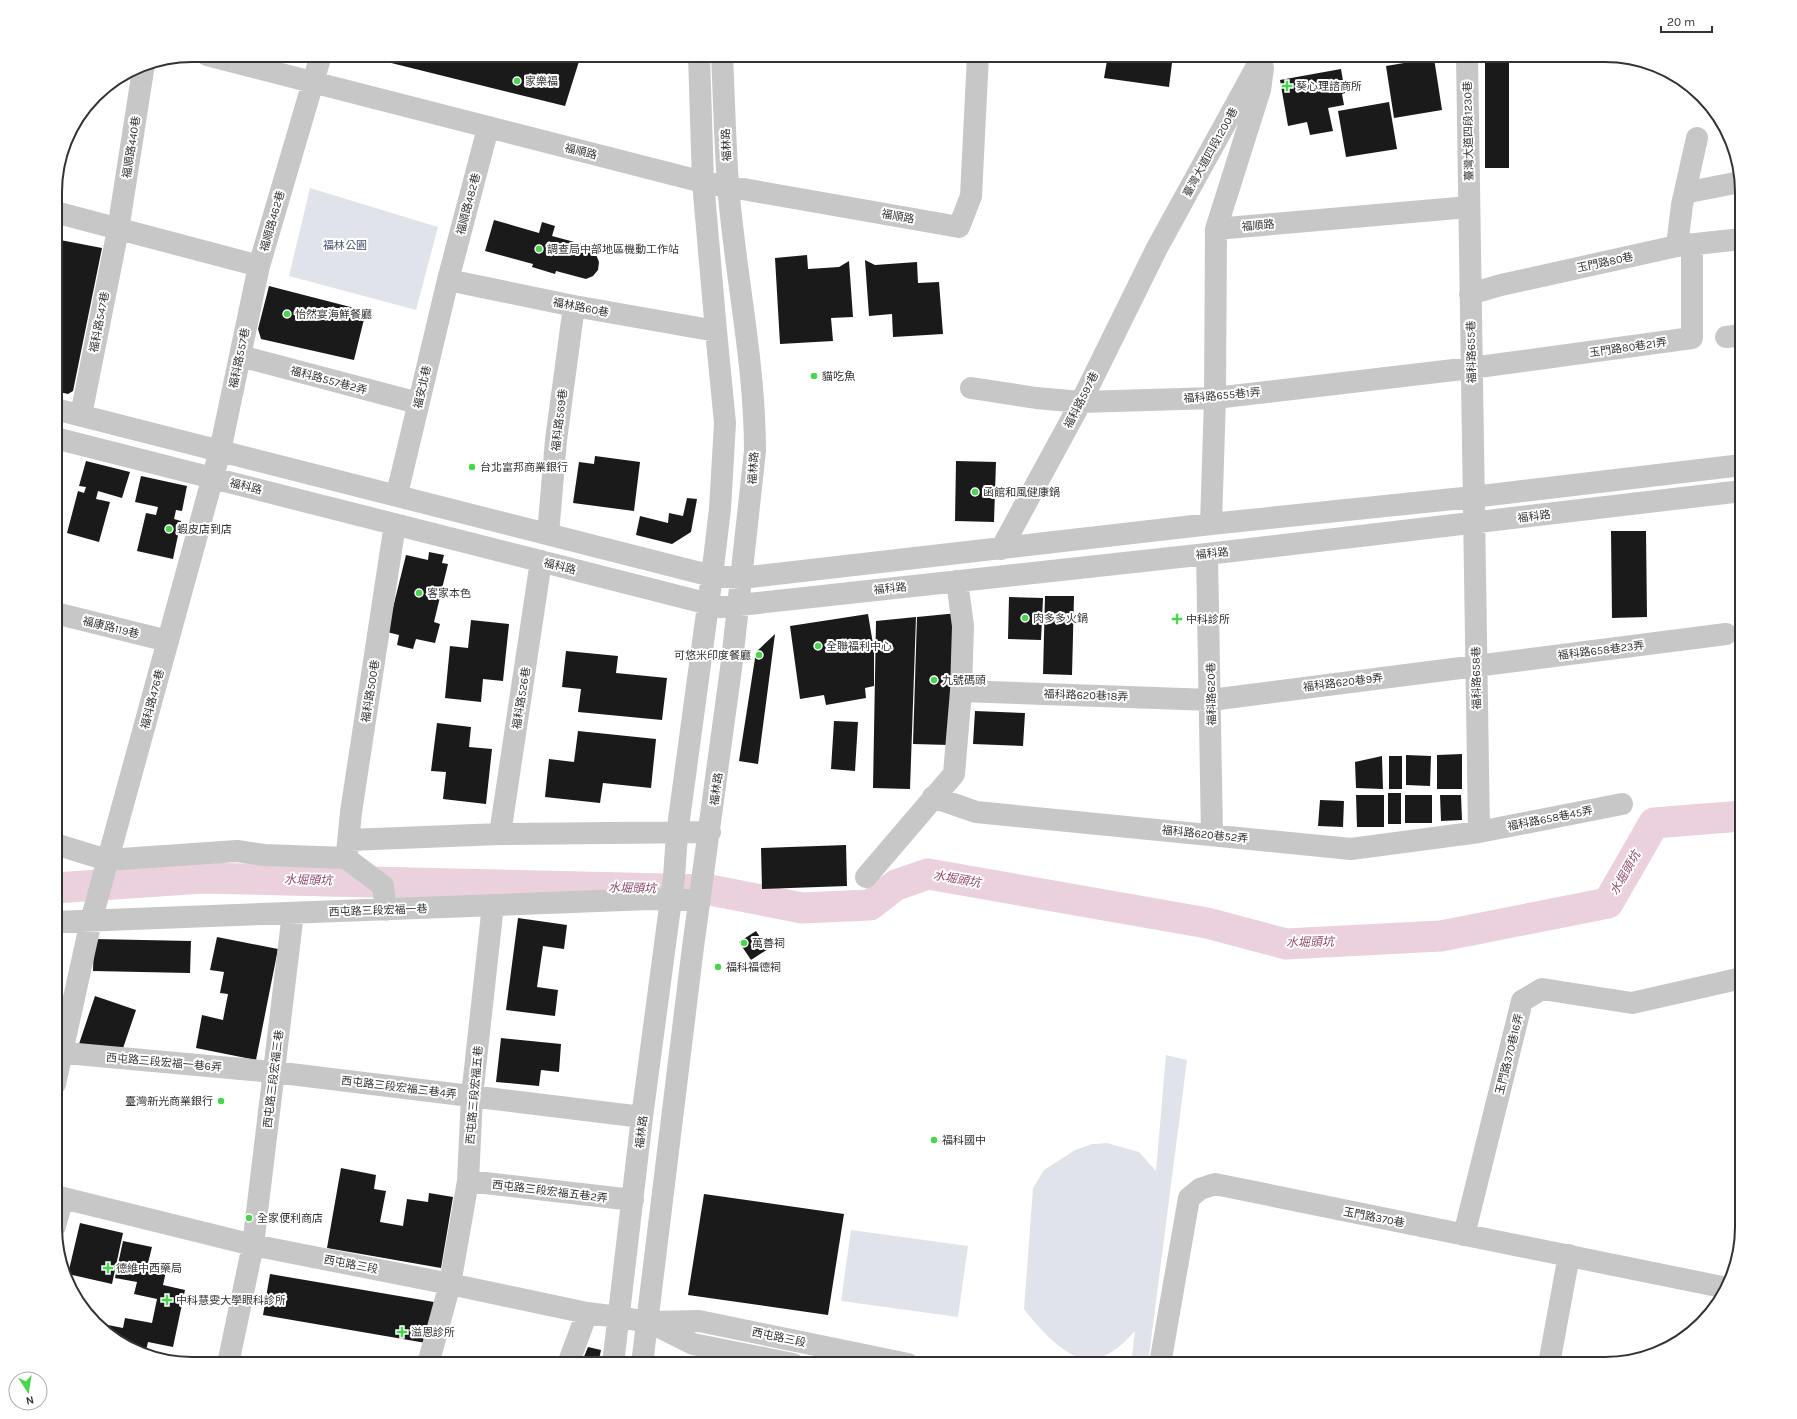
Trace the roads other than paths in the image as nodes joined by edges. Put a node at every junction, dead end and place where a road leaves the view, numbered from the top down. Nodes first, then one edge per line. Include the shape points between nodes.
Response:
1 (233, 62) edge
2 (319, 62) edge
3 (699, 62) edge
4 (722, 62) edge
5 (978, 62) edge
6 (1260, 62) edge
7 (1263, 62) edge
8 (1467, 62) edge
9 (143, 72) edge
10 (312, 83) junction
11 (488, 128) junction
12 (1697, 138) dead end
13 (703, 182) junction
14 (1735, 183) edge
15 (728, 186) junction
16 (1694, 191) dead end
17 (1469, 207) junction
18 (62, 214) edge
19 (1216, 229) junction
20 (118, 230) junction
21 (1735, 240) edge
22 (1684, 245) junction
23 (1157, 248) joint
24 (259, 266) junction
25 (448, 280) junction
26 (1470, 294) junction
27 (574, 306) junction
28 (716, 330) junction
29 (240, 356) junction
30 (1472, 368) junction
31 (971, 388) dead end
32 (1215, 398) junction
33 (1080, 402) junction
34 (418, 403) junction
35 (62, 410) edge
36 (81, 415) junction
37 (62, 440) edge
38 (220, 451) junction
39 (1735, 466) edge
40 (212, 478) junction
41 (1735, 492) edge
42 (397, 494) junction
43 (1473, 497) junction
44 (1473, 523) junction
45 (396, 524) junction
46 (1211, 524) junction
47 (548, 534) junction
48 (1001, 549) junction
49 (1208, 554) junction
50 (541, 561) junction
51 (712, 576) junction
52 (742, 578) junction
53 (957, 581) junction
54 (708, 603) junction
55 (739, 604) junction
56 (62, 615) edge
57 (1726, 634) dead end
58 (168, 641) junction
59 (1476, 665) junction
60 (961, 691) junction
61 (1211, 700) junction
62 (933, 797) junction
63 (1622, 804) dead end
64 (710, 832) junction
65 (1479, 832) junction
66 (500, 834) junction
67 (677, 834) junction
68 (1212, 835) junction
69 (62, 846) edge
70 (347, 849) junction
71 (107, 860) junction
72 (866, 877) dead end
73 (671, 900) junction
74 (701, 900) junction
75 (493, 905) junction
76 (386, 910) junction
77 (293, 913) junction
78 (92, 917) junction
79 (62, 921) edge
80 (1735, 980) edge
81 (62, 1041) edge
82 (62, 1053) edge
83 (274, 1072) junction
84 (472, 1096) junction
85 (642, 1117) junction
86 (468, 1181) junction
87 (62, 1198) edge
88 (633, 1200) junction
89 (1464, 1235) junction
90 (254, 1246) junction
91 (1570, 1255) junction
92 (450, 1284) junction
93 (1721, 1287) edge
94 (587, 1313) junction
95 (619, 1316) junction
96 (648, 1322) junction
97 (230, 1357) edge
98 (430, 1357) edge
99 (571, 1357) edge
100 (614, 1357) edge
101 (643, 1357) edge
102 (758, 1357) edge
103 (874, 1357) edge
104 (1161, 1357) edge
105 (1549, 1357) edge

1 - 10 street, 福順路
2 - 10 street, 福順路462巷
3 - 13 street
4 - 15 street, 福林路
5 - 15 street, 福順路 via 971,196 959,227
6 - 23 street, 臺灣大道四段1200巷
7 - 19 street via 1260,90
8 - 17 street, 臺灣大道四段1230巷
9 - 20 street, 福順路440巷
10 - 11 street, 福順路
10 - 24 street, 福順路462巷
11 - 13 street, 福順路
11 - 25 street, 福順路482巷
12 - 22 street via 1682,205
13 - 15 street, 福順路
13 - 28 street
14 - 16 street
15 - 52 street, 福林路 via 747,339 755,430
17 - 19 street, 福順路
17 - 26 street, 福科路655巷
18 - 20 street, 福順路462巷
19 - 32 street
20 - 24 street, 福順路462巷
20 - 36 street, 福科路547巷
21 - 22 street, 玉門路80巷
22 - 26 street, 玉門路80巷 via 1509,283
22 - 30 street, 玉門路80巷21弄 via 1692,338
23 - 33 street, 福科路597巷
24 - 29 street, 福科路557巷
25 - 27 street, 福林路60巷
25 - 34 street, 福安北巷
26 - 30 street, 福科路655巷
27 - 28 street, 福林路60巷
27 - 47 street, 福科路569巷 via 556,440
28 - 51 street via 726,423
29 - 34 street, 福科路557巷2弄
29 - 38 street, 福科路557巷
30 - 32 street, 福科路655巷1弄
30 - 43 street, 福科路655巷
31 - 33 street, 福科路655巷1弄
32 - 33 street, 福科路655巷1弄
32 - 46 street
33 - 48 street, 福科路597巷
34 - 42 street, 福安北巷
35 - 36 street
36 - 38 street
37 - 40 street, 福科路
38 - 40 street, 福科路557巷
38 - 42 street
39 - 43 street
40 - 45 street, 福科路
40 - 58 street, 福科路476巷
41 - 44 street, 福科路
42 - 47 street
43 - 44 street, 福科路655巷
43 - 46 street
44 - 49 street, 福科路
44 - 59 street, 福科路658巷
45 - 50 street, 福科路
45 - 70 street, 福科路500巷
46 - 48 street
47 - 51 street
48 - 52 street
49 - 53 street, 福科路
49 - 61 street, 福科路620巷
50 - 54 street, 福科路
50 - 66 street, 福科路526巷
51 - 52 street
51 - 54 street
52 - 55 street, 福林路
53 - 55 street, 福科路
53 - 60 street via 963,626
54 - 55 street, 福科路 via 721,607
54 - 67 street
55 - 64 street, 福林路
56 - 58 street, 福康路119巷
57 - 59 street, 福科路658巷23弄
58 - 71 street, 福科路476巷
59 - 61 street, 福科路620巷9弄
59 - 65 street, 福科路658巷
60 - 61 street, 福科路620巷18弄
60 - 62 street via 954,774
61 - 68 street, 福科路620巷
62 - 68 street, 福科路620巷52弄 via 976,812
62 - 72 street
63 - 65 street, 福科路658巷45弄
64 - 67 street
64 - 74 street, 福林路
65 - 68 street, 福科路620巷52弄 via 1351,849
66 - 67 street
66 - 70 street
67 - 73 street, 福林路
69 - 71 street
70 - 71 street via 264,855 237,851
70 - 76 street via 383,886
71 - 78 street, 福科路476巷
73 - 74 street, 西屯路三段宏福一巷
73 - 75 street, 西屯路三段宏福一巷
73 - 85 street, 福林路
74 - 96 street via 693,947
75 - 76 street, 西屯路三段宏福一巷
75 - 84 street, 西屯路三段宏福五巷
76 - 77 street, 西屯路三段宏福一巷
77 - 78 street, 西屯路三段宏福一巷
77 - 83 street, 西屯路三段宏福三巷
78 - 79 street, 西屯路三段宏福一巷
78 - 81 street, 福科路476巷
80 - 89 street, 玉門路370巷16弄 via 1632,1003 1542,989 1522,1002
82 - 83 street, 西屯路三段宏福一巷6弄
83 - 84 street, 西屯路三段宏福三巷4弄
83 - 90 street, 西屯路三段宏福三巷
84 - 85 street, 西屯路三段宏福三巷4弄
84 - 86 street, 西屯路三段宏福五巷
85 - 88 street, 福林路
86 - 88 street, 西屯路三段宏福五巷2弄
86 - 92 street, 西屯路三段宏福五巷
87 - 90 street, 西屯路三段
88 - 95 street, 福林路
89 - 91 street, 玉門路370巷
89 - 104 street, 玉門路370巷 via 1215,1184 1200,1189 1189,1198
90 - 92 street, 西屯路三段
90 - 97 street, 西屯路三段宏福三巷
91 - 93 street, 玉門路370巷
91 - 105 street
92 - 94 street, 西屯路三段
92 - 98 street, 西屯路三段宏福五巷
94 - 95 street, 西屯路三段
94 - 99 street
95 - 96 street, 西屯路三段
95 - 100 street, 福林路
96 - 101 street
96 - 102 street, 西屯路三段 via 692,1344
96 - 103 street, 西屯路三段 via 699,1321

